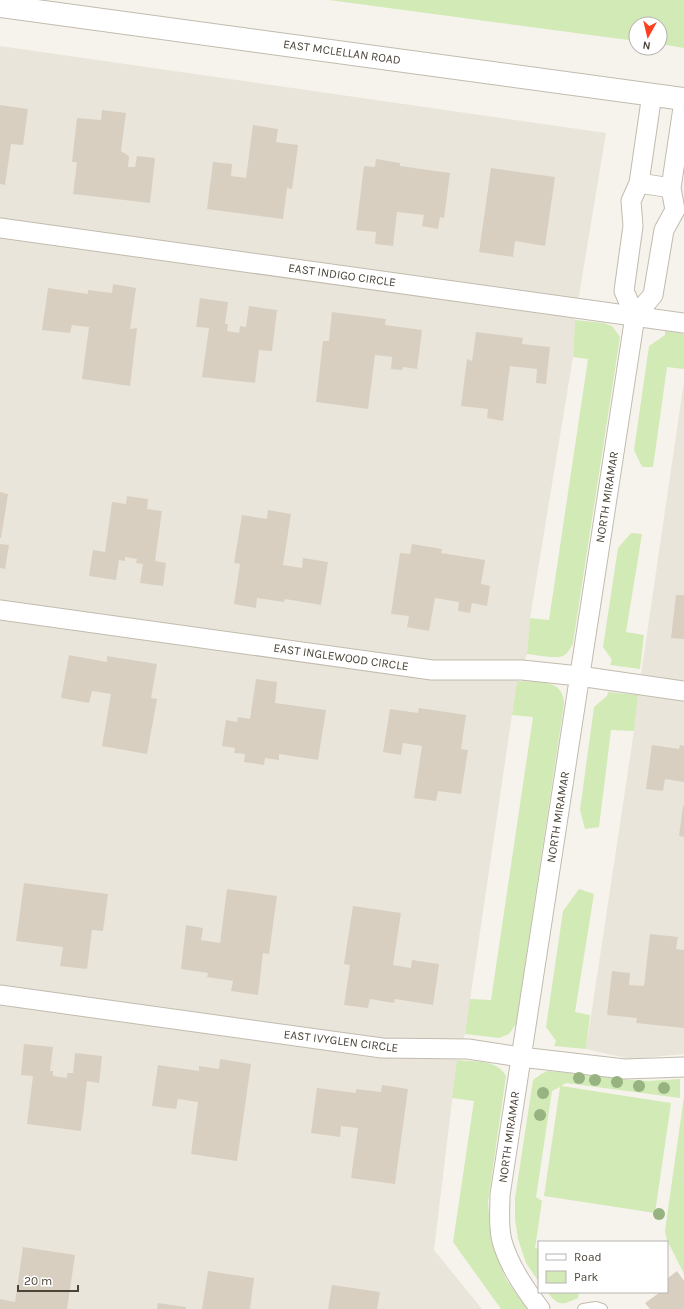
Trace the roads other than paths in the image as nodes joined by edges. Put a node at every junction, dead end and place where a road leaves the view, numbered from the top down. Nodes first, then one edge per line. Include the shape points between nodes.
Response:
1 (0, 6) edge
2 (38, 6) edge
3 (652, 94) junction
4 (684, 100) edge
5 (639, 183) junction
6 (671, 188) junction
7 (633, 226) junction
8 (0, 228) edge
9 (664, 230) junction
10 (635, 316) junction
11 (684, 323) edge
12 (0, 610) edge
13 (579, 676) junction
14 (684, 691) edge
15 (0, 995) edge
16 (521, 1057) junction
17 (684, 1067) edge
18 (540, 1309) edge
19 (583, 1309) edge
20 (602, 1309) edge

1 - 2 street, EAST MCLELLAN ROAD
2 - 3 street, EAST MCLELLAN ROAD
3 - 4 street, EAST MCLELLAN ROAD
3 - 5 street
4 - 6 street
5 - 6 street
5 - 7 street via 631,201
6 - 9 street via 675,210
7 - 9 street
7 - 10 street via 624,291
8 - 10 street, EAST INDIGO CIRCLE
9 - 10 street via 653,295
10 - 11 street, EAST INDIGO CIRCLE
10 - 13 street, NORTH MIRAMAR
12 - 13 street, EAST INGLEWOOD CIRCLE via 432,670 522,670
13 - 14 street, EAST INGLEWOOD CIRCLE
13 - 16 street, NORTH MIRAMAR
15 - 16 street, EAST IVYGLEN CIRCLE via 382,1048 468,1049
16 - 17 street, EAST IVYGLEN CIRCLE via 624,1068
16 - 18 street, NORTH MIRAMAR via 500,1195 500,1220 502,1240 512,1264
19 - 20 lane

